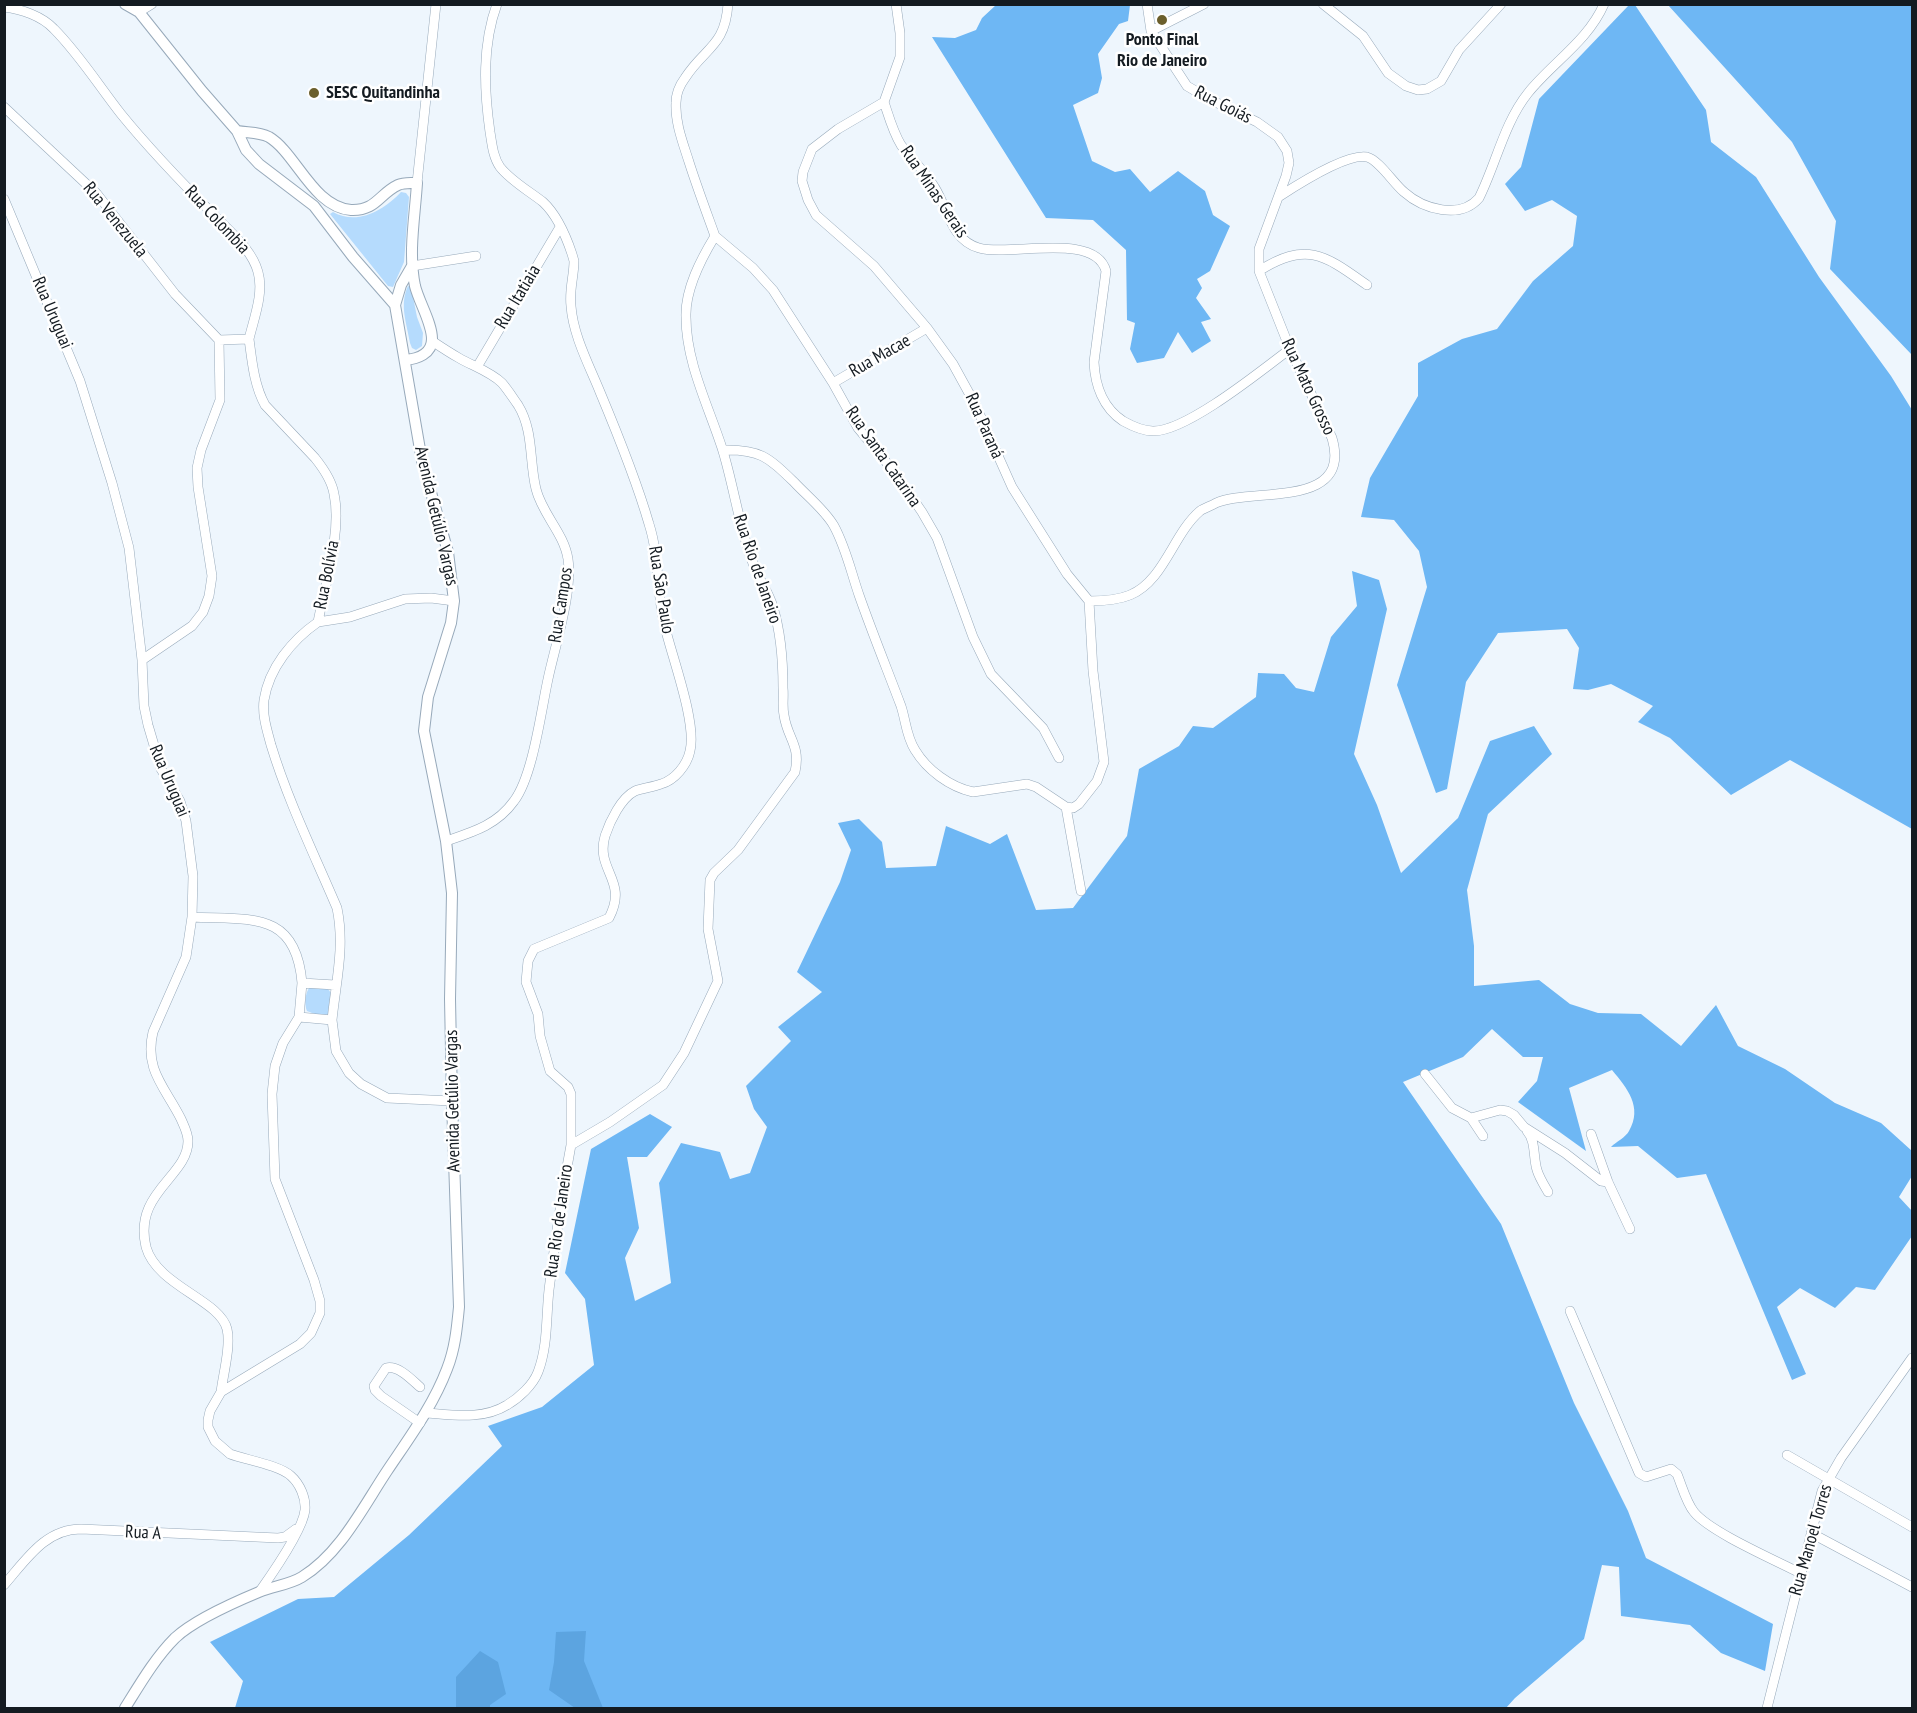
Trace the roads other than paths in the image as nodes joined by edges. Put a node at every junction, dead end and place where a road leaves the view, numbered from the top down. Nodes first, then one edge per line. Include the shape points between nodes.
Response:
1 (125, 4) edge
2 (152, 4) edge
3 (436, 4) edge
4 (497, 4) edge
5 (728, 4) edge
6 (896, 4) edge
7 (1147, 4) edge
8 (1204, 4) edge
9 (1323, 4) edge
10 (1502, 4) edge
11 (1604, 4) edge
12 (4, 7) edge
13 (138, 8) edge
14 (1151, 31) junction
15 (884, 102) junction
16 (4, 107) edge
17 (237, 131) junction
18 (295, 166) junction
19 (1286, 177) joint
20 (282, 180) junction
21 (417, 183) junction
22 (323, 196) junction
23 (1278, 198) junction
24 (4, 199) edge
25 (314, 206) junction
26 (9, 218) edge
27 (560, 227) junction
28 (715, 236) junction
29 (476, 256) dead end
30 (412, 266) junction
31 (1259, 271) junction
32 (1367, 285) dead end
33 (395, 305) junction
34 (927, 328) junction
35 (249, 339) junction
36 (219, 340) junction
37 (432, 341) junction
38 (1290, 349) junction
39 (405, 360) junction
40 (477, 367) junction
41 (833, 383) junction
42 (723, 450) junction
43 (454, 601) junction
44 (1089, 601) junction
45 (318, 622) junction
46 (142, 660) junction
47 (1059, 758) dead end
48 (1066, 807) junction
49 (446, 842) junction
50 (1081, 891) dead end
51 (192, 917) junction
52 (302, 982) junction
53 (335, 985) junction
54 (299, 1017) junction
55 (332, 1020) junction
56 (1425, 1074) dead end
57 (452, 1101) junction
58 (1471, 1118) junction
59 (1524, 1127) junction
60 (1592, 1134) dead end
61 (1483, 1136) dead end
62 (571, 1145) junction
63 (1608, 1182) junction
64 (1548, 1192) dead end
65 (1630, 1229) dead end
66 (1570, 1311) dead end
67 (1912, 1358) edge
68 (420, 1387) dead end
69 (221, 1392) junction
70 (426, 1413) junction
71 (420, 1423) junction
72 (1787, 1455) dead end
73 (1828, 1478) junction
74 (300, 1525) junction
75 (1912, 1527) edge
76 (1811, 1533) junction
77 (1800, 1573) junction
78 (4, 1585) edge
79 (1912, 1587) edge
80 (260, 1591) junction
81 (125, 1708) edge
82 (1767, 1708) edge

1 - 13 street
2 - 13 street
3 - 21 street
4 - 27 street, Rua São Paulo via 487,54 485,100 492,147 501,168 545,204
5 - 28 street via 721,36 684,79 676,102 681,136
6 - 15 street via 900,57
7 - 14 street, Rua Goiás
8 - 14 street
9 - 10 street via 1363,36 1388,73 1418,90 1441,81 1459,50
11 - 23 street via 1576,45 1527,94 1511,120 1479,198 1469,207 1443,211 1416,201 1366,157 1347,160 1320,172
12 - 35 street, Rua Colombia via 28,14 54,29 122,115 242,243 258,272 258,304
13 - 17 street
14 - 19 street, Rua Goiás via 1187,86 1278,137 1289,157
15 - 34 street, Rua Paraná via 818,143 805,163 802,181 816,215 874,266
15 - 38 street, Rua Minas Gerais via 900,142 934,186 950,221 965,241 993,250 1080,249 1102,262 1106,271 1095,373 1108,406 1127,423 1153,431 1179,424
16 - 36 street, Rua Venezuela via 97,194 175,294
17 - 18 street via 270,138
17 - 20 street via 246,150
18 - 20 street
18 - 22 street
19 - 23 street, Rua Mato Grosso
20 - 25 street
21 - 22 street via 398,185 367,208 345,209
21 - 30 street
22 - 25 street
23 - 31 street, Rua Mato Grosso via 1259,249
24 - 26 street, Rua Uruguai
25 - 33 street
26 - 46 street, Rua Uruguai via 80,381 112,483 129,548
27 - 40 street, Rua Itatiaia
27 - 62 street, Rua São Paulo via 574,261 570,305 580,344 640,494 654,542 664,626 687,710 691,749 686,762 664,783 635,791 624,799 612,822 605,837 604,855 617,894 609,918 534,950 528,961 526,982 538,1014 550,1071 571,1094
28 - 41 street, Rua Santa Catarina via 773,290
28 - 42 street, Rua Rio de Janeiro via 699,266 685,315 691,359
29 - 30 street
30 - 33 street
30 - 37 street
31 - 32 street via 1277,259 1309,254 1333,261
31 - 38 street, Rua Mato Grosso
33 - 39 street, Avenida Getúlio Vargas
34 - 41 street, Rua Macae
34 - 44 street, Rua Paraná via 966,385 1012,487 1067,574
35 - 36 street
35 - 45 street, Rua Bolívia via 260,396 322,467 334,492 337,528
36 - 46 street via 220,400 197,468 212,576 209,596 192,626
37 - 39 street via 423,355
37 - 40 street, Rua Campos
38 - 44 street, Rua Mato Grosso via 1334,445 1334,460 1327,476 1306,489 1221,501 1200,511 1144,586 1130,595
39 - 43 street, Avenida Getúlio Vargas via 422,461 448,552
40 - 49 street, Rua Campos via 501,382 519,407 529,439 537,492 563,543 569,571 529,765 519,795 491,824
41 - 47 street, Rua Santa Catarina via 858,428 896,474 937,538 973,637 991,674 1043,728
42 - 48 street via 744,449 772,462 831,521 902,708 907,733 923,761 966,790 1027,784
42 - 62 street, Rua Rio de Janeiro via 753,565 777,623 783,714 795,746 795,772 738,850 710,880 708,929 718,981 684,1053 663,1086
43 - 45 street via 405,599 350,617
43 - 49 street, Avenida Getúlio Vargas via 424,720 426,748
44 - 48 street via 1104,762 1088,795 1073,808
45 - 53 street, Rua Bolívia via 298,638 277,665 269,681 263,715 293,807 337,908 342,940
46 - 51 street, Rua Uruguai via 144,706 152,744 186,821 193,876
48 - 50 street
49 - 57 street, Avenida Getúlio Vargas via 452,893
51 - 52 street via 271,925 294,946
51 - 69 street, Rua Uruguai via 186,957 150,1044 154,1072 184,1126 188,1143 179,1164 148,1207 144,1233 147,1248 161,1272 214,1311 227,1329
52 - 53 street
52 - 54 street
53 - 55 street, Rua Bolívia
54 - 55 street
54 - 69 street via 275,1066 275,1179 314,1280 320,1313 311,1333 300,1344
55 - 57 street, Rua Bolívia via 336,1051 361,1084 387,1098
56 - 58 street via 1452,1108
57 - 70 street, Avenida Getúlio Vargas via 457,1333 447,1369
58 - 59 street via 1500,1110 1514,1115
58 - 61 street
59 - 63 street
59 - 64 street via 1532,1137 1537,1173
60 - 63 street
62 - 70 street, Rua Rio de Janeiro via 558,1212 545,1344 537,1373 524,1391 496,1410 464,1416
63 - 65 street
66 - 77 street via 1639,1473 1649,1477 1671,1469 1677,1473 1699,1518
67 - 73 street, Rua Manoel Torres
68 - 71 street via 390,1366 374,1386 381,1396
69 - 74 street via 208,1420 211,1435 230,1454 291,1476 305,1500
70 - 71 street, Avenida Getúlio Vargas
71 - 80 street, Avenida Getúlio Vargas via 332,1551 302,1576
72 - 73 street
73 - 75 street
73 - 76 street, Rua Manoel Torres
74 - 78 street, Rua A via 278,1538 64,1530 38,1546
74 - 80 street
76 - 77 street, Rua Manoel Torres
76 - 79 street
77 - 82 street, Rua Manoel Torres
80 - 81 street, Avenida Getúlio Vargas via 177,1637 151,1667

